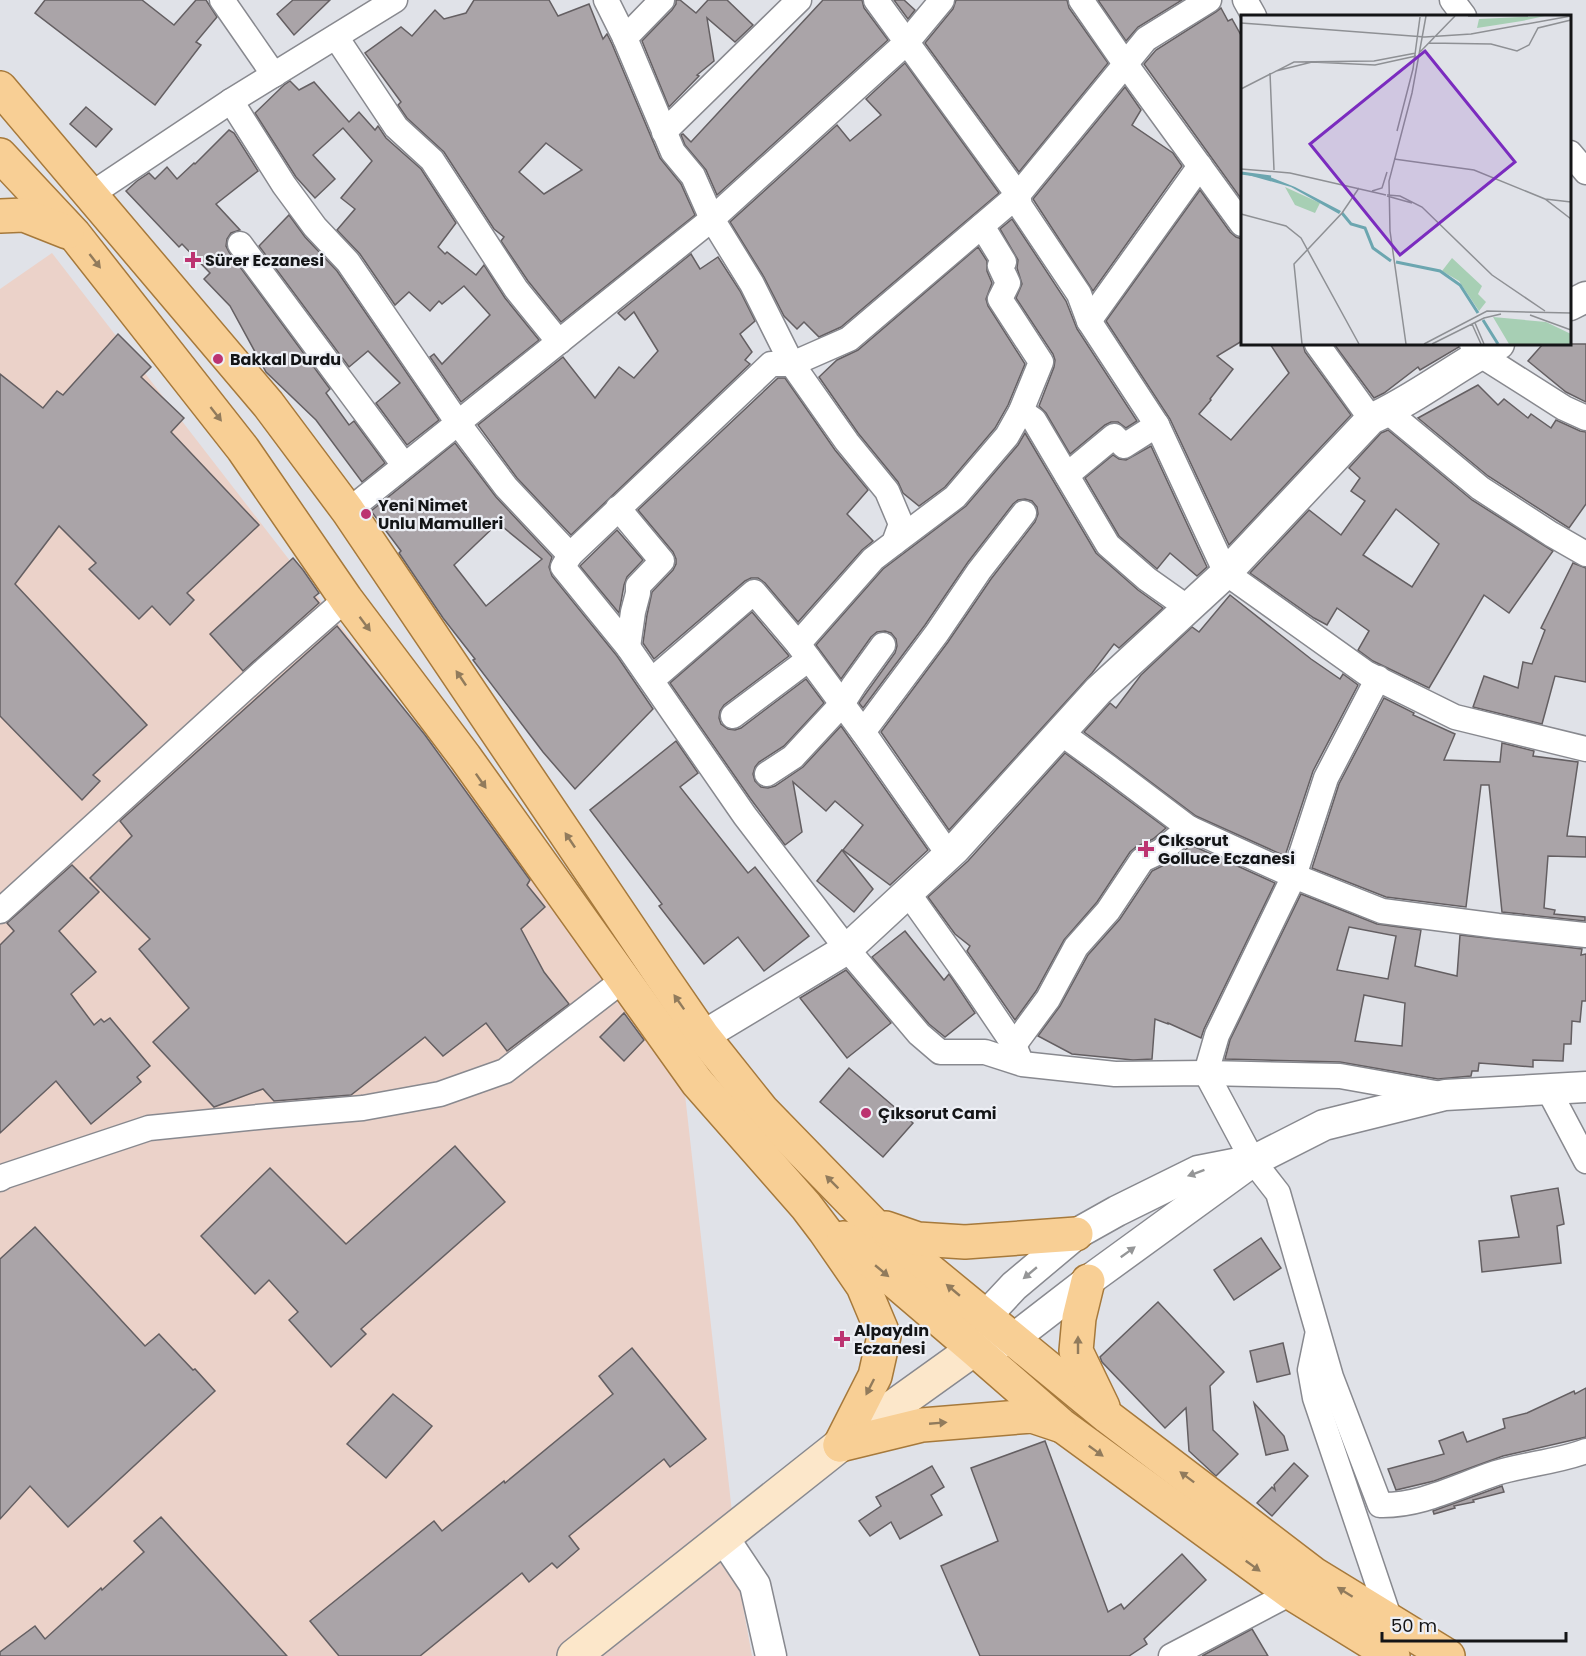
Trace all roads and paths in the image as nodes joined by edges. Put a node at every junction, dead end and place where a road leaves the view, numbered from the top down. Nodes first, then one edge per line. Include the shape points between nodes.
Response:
1 (222, 0) edge
2 (395, 0) edge
3 (606, 0) edge
4 (662, 0) edge
5 (799, 0) edge
6 (876, 0) edge
7 (942, 0) edge
8 (1081, 0) edge
9 (1209, 0) edge
10 (1245, 0) edge
11 (1452, 0) edge
12 (1253, 15) edge
13 (1463, 15) edge
14 (336, 37) junction
15 (626, 38) junction
16 (907, 42) junction
17 (1125, 63) junction
18 (274, 75) junction
19 (0, 88) edge
20 (231, 101) junction
21 (664, 132) junction
22 (0, 154) edge
23 (1571, 155) edge
24 (1200, 166) junction
25 (1586, 172) edge
26 (90, 195) junction
27 (1018, 195) junction
28 (0, 216) edge
29 (712, 219) junction
30 (1241, 223) edge
31 (981, 226) junction
32 (74, 234) junction
33 (240, 244) dead end
34 (1586, 297) edge
35 (1571, 304) edge
36 (1089, 321) junction
37 (559, 342) junction
38 (1318, 345) edge
39 (1483, 347) edge
40 (792, 364) junction
41 (1021, 411) junction
42 (1379, 415) junction
43 (1586, 418) edge
44 (458, 423) junction
45 (1157, 425) junction
46 (404, 465) junction
47 (1066, 474) junction
48 (618, 508) junction
49 (348, 511) junction
50 (1024, 513) dead end
51 (894, 543) junction
52 (1586, 554) edge
53 (570, 555) junction
54 (1226, 573) junction
55 (346, 599) junction
56 (1188, 608) junction
57 (883, 645) dead end
58 (628, 647) junction
59 (803, 651) junction
60 (1377, 678) junction
61 (652, 680) junction
62 (842, 704) junction
63 (732, 716) dead end
64 (863, 732) junction
65 (1060, 733) junction
66 (1586, 749) edge
67 (767, 774) dead end
68 (1189, 828) junction
69 (949, 855) junction
70 (1294, 876) junction
71 (908, 893) junction
72 (0, 911) edge
73 (1586, 935) edge
74 (847, 949) junction
75 (623, 980) junction
76 (703, 1035) junction
77 (1018, 1054) junction
78 (1206, 1073) junction
79 (1586, 1087) edge
80 (1548, 1089) junction
81 (1445, 1095) junction
82 (1253, 1161) junction
83 (1586, 1161) edge
84 (2, 1175) edge
85 (806, 1206) junction
86 (873, 1224) junction
87 (1076, 1234) junction
88 (1088, 1281) junction
89 (985, 1317) junction
90 (1318, 1332) junction
91 (1013, 1339) junction
92 (974, 1349) junction
93 (1108, 1417) junction
94 (1061, 1425) junction
95 (840, 1445) junction
96 (1586, 1451) edge
97 (723, 1537) junction
98 (1291, 1593) junction
99 (1390, 1620) junction
100 (574, 1656) edge
101 (771, 1656) edge
102 (1171, 1656) edge
103 (1393, 1656) edge
104 (1448, 1656) edge

1 - 18 street
2 - 14 street
3 - 15 street
4 - 15 street
5 - 21 street
6 - 16 street
7 - 16 street
8 - 17 street
9 - 17 street via 1146,39
10 - 12 street
11 - 13 street
14 - 18 street
14 - 37 street via 396,127 432,160 516,289
15 - 21 street
16 - 27 street
16 - 29 street
17 - 24 street
17 - 27 street
18 - 20 street
19 - 26 main road
20 - 26 street
20 - 44 street via 284,185 315,227 348,262
21 - 29 street via 673,152 693,176
22 - 32 main road
23 - 25 street
24 - 30 street
24 - 36 street
26 - 49 main road via 268,404
27 - 31 street
27 - 36 street via 1020,206 1079,294
28 - 32 main road via 24,215
29 - 37 street
29 - 40 street via 752,284
31 - 40 street via 849,339
31 - 41 street via 1004,262 1000,266 1008,283 1000,299 1041,362
32 -> 55 main road via 243,448
33 - 46 street
34 - 35 street
36 - 45 street
37 - 44 street
38 - 42 street
39 - 42 street
39 - 43 street via 1564,408
40 - 48 street via 771,364
40 - 51 street via 847,442 888,491 901,524
41 - 47 street via 1034,420
41 - 51 street via 1007,436 955,497
42 - 52 street via 1480,488
42 - 54 street
44 - 46 street
44 - 53 street via 506,488
45 - 47 street via 1124,446 1114,436
45 - 54 street
46 - 49 street
47 - 56 street via 1108,544
48 - 53 street
48 - 58 street via 662,561 638,586
76 -> 49 main road
50 - 64 street
51 - 59 street via 873,559
53 - 58 street via 563,567
54 - 56 street
54 - 60 street
55 - 72 street
55 -> 75 main road
56 - 65 street
57 - 62 street
58 - 61 street
59 - 61 street via 754,592
59 - 62 street
59 - 63 street via 784,676
60 - 66 street via 1455,717
60 - 70 street via 1326,778
61 - 74 street via 745,816
62 - 64 street
62 - 67 street via 793,757
64 - 69 street
65 - 68 street
65 - 69 street
68 - 70 street
68 - 77 street via 1161,851 1142,860 1108,911 1076,947
69 - 71 street
70 - 73 street via 1382,911
70 - 78 street via 1217,1035
71 - 74 street
71 - 77 street
74 - 76 street
74 - 77 street via 919,1034 940,1052
75 - 84 street via 505,1071 440,1094 363,1108 149,1128
75 - 85 main road via 697,1082
86 -> 76 main road via 762,1110
77 - 78 street via 1115,1074
78 - 81 street via 1340,1076
78 - 82 street
79 - 80 street
80 - 81 street
80 - 83 street
81 - 82 street via 1324,1125
82 -> 87 street via 1198,1171
88 -> 82 street
82 - 90 street via 1278,1193
85 -> 92 main road
85 -> 95 main road via 862,1286 884,1336 875,1376
86 - 87 main road via 918,1239 965,1242
89 -> 86 main road
87 -> 89 street via 1014,1286
88 - 91 street
93 -> 88 main road via 1076,1351
89 - 91 main road
89 - 92 street
90 - 96 street via 1380,1506 1421,1501 1497,1473
90 - 99 street via 1310,1370 1315,1398
91 - 92 street
91 - 93 main road
92 - 94 main road
92 - 95 main road
99 -> 93 main road via 1314,1574
95 -> 94 main road via 922,1425 1032,1416
94 -> 98 main road
95 - 97 main road
97 - 100 main road
97 - 101 street via 755,1585
98 - 102 street
98 - 103 main road
99 - 104 main road

